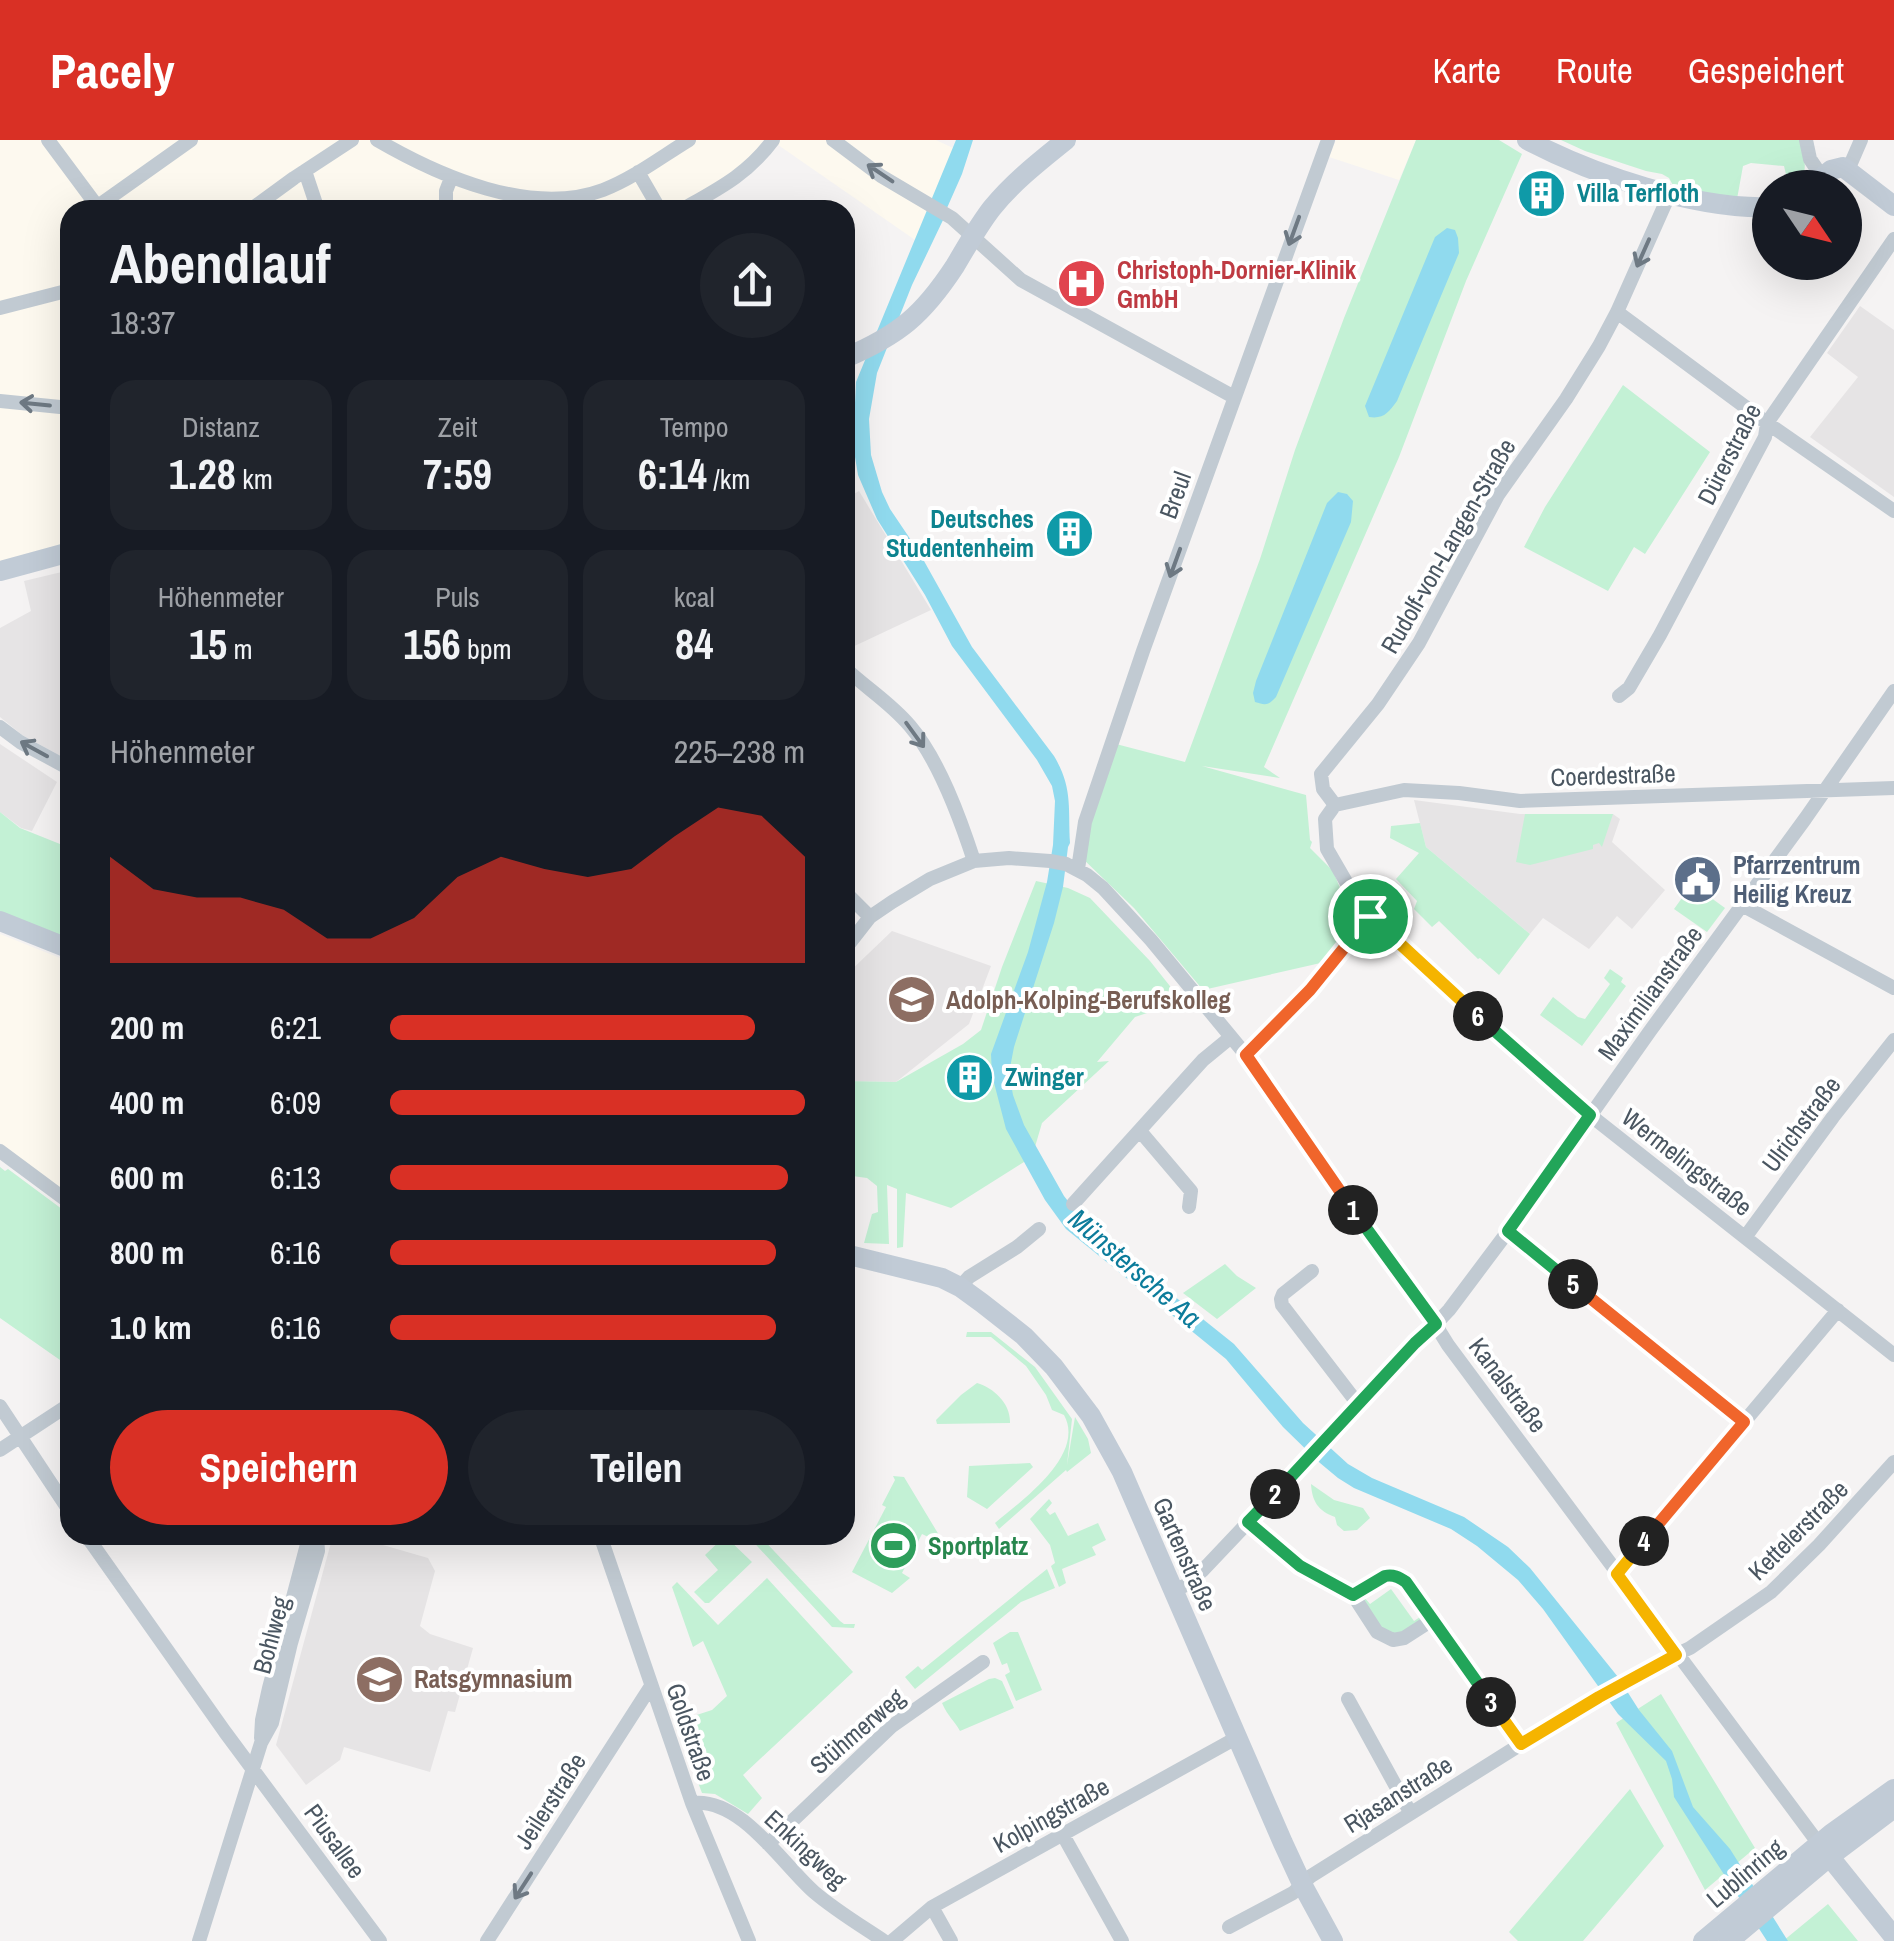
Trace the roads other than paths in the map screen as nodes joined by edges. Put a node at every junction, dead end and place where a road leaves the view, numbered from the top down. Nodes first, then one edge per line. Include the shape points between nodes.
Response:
1 (48, 140) edge
2 (191, 140) edge
3 (352, 140) edge
4 (377, 140) edge
5 (689, 140) edge
6 (772, 140) edge
7 (833, 140) edge
8 (1066, 140) edge
9 (1328, 140) edge
10 (1527, 140) edge
11 (1806, 140) edge
12 (1861, 140) edge
13 (1813, 170) edge
14 (1835, 170) edge
15 (1848, 170) joint
16 (305, 171) junction
17 (638, 172) junction
18 (451, 178) junction
19 (1862, 181) edge
20 (1670, 194) junction
21 (93, 200) edge
22 (110, 200) edge
23 (264, 200) edge
24 (315, 200) edge
25 (446, 200) edge
26 (654, 200) edge
27 (699, 200) edge
28 (1752, 206) edge
29 (1894, 206) edge
30 (973, 235) junction
31 (1894, 239) edge
32 (60, 288) edge
33 (60, 292) edge
34 (54, 294) junction
35 (0, 308) edge
36 (1617, 312) junction
37 (855, 353) edge
38 (1234, 398) junction
39 (0, 401) edge
40 (60, 407) edge
41 (1767, 423) junction
42 (1894, 511) edge
43 (60, 555) edge
44 (0, 572) edge
45 (855, 676) edge
46 (1894, 691) edge
47 (1619, 696) dead end
48 (0, 727) edge
49 (60, 763) edge
50 (1894, 788) edge
51 (1824, 791) junction
52 (1335, 804) junction
53 (974, 861) junction
54 (1072, 866) junction
55 (855, 902) edge
56 (1742, 904) junction
57 (1370, 916) junction
58 (870, 918) junction
59 (0, 921) edge
60 (855, 937) edge
61 (60, 946) edge
62 (1894, 988) edge
63 (1231, 1037) junction
64 (1894, 1040) edge
65 (1246, 1055) junction
66 (1590, 1115) junction
67 (1140, 1130) junction
68 (0, 1152) edge
69 (60, 1196) edge
70 (1073, 1204) dead end
71 (1189, 1207) dead end
72 (1039, 1229) dead end
73 (1508, 1231) junction
74 (1746, 1236) junction
75 (855, 1256) edge
76 (1312, 1271) dead end
77 (960, 1287) junction
78 (1838, 1310) junction
79 (1436, 1324) junction
80 (1894, 1355) edge
81 (1358, 1404) junction
82 (0, 1406) edge
83 (60, 1411) edge
84 (1744, 1422) junction
85 (20, 1437) junction
86 (0, 1450) edge
87 (1894, 1462) edge
88 (60, 1497) edge
89 (1248, 1522) junction
90 (93, 1545) edge
91 (317, 1545) edge
92 (603, 1545) edge
93 (1617, 1574) junction
94 (1174, 1590) junction
95 (1353, 1595) junction
96 (1432, 1620) junction
97 (1676, 1655) junction
98 (983, 1662) dead end
99 (651, 1686) junction
100 (1348, 1699) dead end
101 (1238, 1737) junction
102 (1521, 1744) junction
103 (253, 1769) junction
104 (1894, 1790) edge
105 (692, 1804) junction
106 (1894, 1808) edge
107 (1410, 1812) junction
108 (1063, 1835) junction
109 (768, 1844) junction
110 (1824, 1850) junction
111 (1302, 1884) junction
112 (932, 1907) junction
113 (1229, 1927) dead end
114 (1732, 1932) edge
115 (1894, 1938) edge
116 (199, 1941) edge
117 (380, 1941) edge
118 (487, 1941) edge
119 (750, 1941) edge
120 (884, 1941) edge
121 (892, 1941) edge
122 (950, 1941) edge
123 (1122, 1941) edge
124 (1333, 1941) edge
125 (1704, 1941) edge

1 - 21 street
2 - 22 street
3 - 16 street
4 - 18 street
5 - 17 street
6 - 27 street via 735,180
30 -> 7 street
8 - 30 street via 1008,190
9 -> 38 street, Breul
10 - 20 street
11 - 13 street
12 - 15 street
14 - 15 street
16 - 23 street
16 - 24 street
17 - 18 street via 576,197 544,198
17 - 26 street
18 - 25 street
19 - 29 street
20 - 28 street
20 -> 36 street, Rudolf-von-Langen-Straße
30 - 37 street via 920,312
30 - 38 street via 1021,280
31 - 41 street, Dürerstraße
32 - 34 street
33 - 34 street
34 - 35 street
36 - 41 street
36 - 52 street, Rudolf-von-Langen-Straße via 1498,495 1420,643 1321,774
38 -> 54 street, Breul
40 -> 39 street
41 - 42 street
41 - 47 street, Dürerstraße via 1660,635
43 - 44 street
45 -> 53 street via 917,734
46 - 51 street, Maximilianstraße
49 -> 48 street
50 - 51 street, Coerdestraße
51 - 52 street, Coerdestraße via 1520,801 1404,790
51 - 56 street, Maximilianstraße
52 - 57 street, Wermelingstraße via 1325,818 1327,849
53 - 54 street
53 - 58 street
54 - 63 street, Kanalstraße via 1119,904
55 - 58 street
56 - 62 street
56 - 66 street, Maximilianstraße
57 - 65 street
57 - 66 street, Wermelingstraße
58 - 60 street
59 - 61 street
63 - 65 street, Kanalstraße
63 - 67 street
64 - 74 street, Ulrichstraße
65 - 79 street, Kanalstraße
66 - 73 street, Maximilianstraße
66 - 74 street, Wermelingstraße
67 - 70 street
67 - 71 street via 1190,1191
68 - 69 street
72 - 77 street
73 - 79 street, Maximilianstraße
73 - 84 street
74 - 78 street, Wermelingstraße
75 - 77 street, Gartenstraße
76 - 81 street via 1283,1294 1282,1305
77 - 94 street, Gartenstraße via 1038,1348 1092,1416
78 - 80 street, Wermelingstraße
78 - 84 street
79 - 81 street, Maximilianstraße
79 - 93 street, Kanalstraße
81 - 89 street, Maximilianstraße
82 - 85 street
83 - 85 street
84 - 93 street
85 - 86 street
85 - 88 street
87 - 97 street, Kettelerstraße via 1771,1592
89 - 94 street, Maximilianstraße
89 - 95 street via 1300,1566
90 - 103 street, Piusallee
91 - 103 street, Bohlweg via 272,1723
92 - 99 street, Goldstraße
93 - 97 street, Kanalstraße
94 - 101 street, Gartenstraße
95 - 96 street via 1396,1576
95 - 96 street via 1388,1638 1404,1638
96 - 102 street
97 - 102 street, Rjasanstraße
97 - 110 street, Kanalstraße
98 - 109 street, Stühmerweg via 892,1726
99 - 105 street, Goldstraße
99 -> 118 street, Jeilerstraße
100 - 107 street
101 - 108 street, Kolpingstraße
101 - 111 street, Gartenstraße
102 - 107 street, Rjasanstraße
103 - 116 street, Bohlweg
103 - 117 street, Piusallee
104 - 110 street
105 - 109 street, Enkingweg via 724,1810
105 - 119 street, Goldstraße
106 - 110 street
107 - 111 street, Rjasanstraße
108 - 112 street, Kolpingstraße
108 - 123 street
109 - 120 street, Enkingweg via 814,1892
110 - 114 street, Lublinring
110 - 115 street, Kanalstraße
111 - 113 street
111 - 124 street, Gartenstraße
112 - 121 street, Kolpingstraße
112 - 122 street
114 - 125 street, Lublinring

